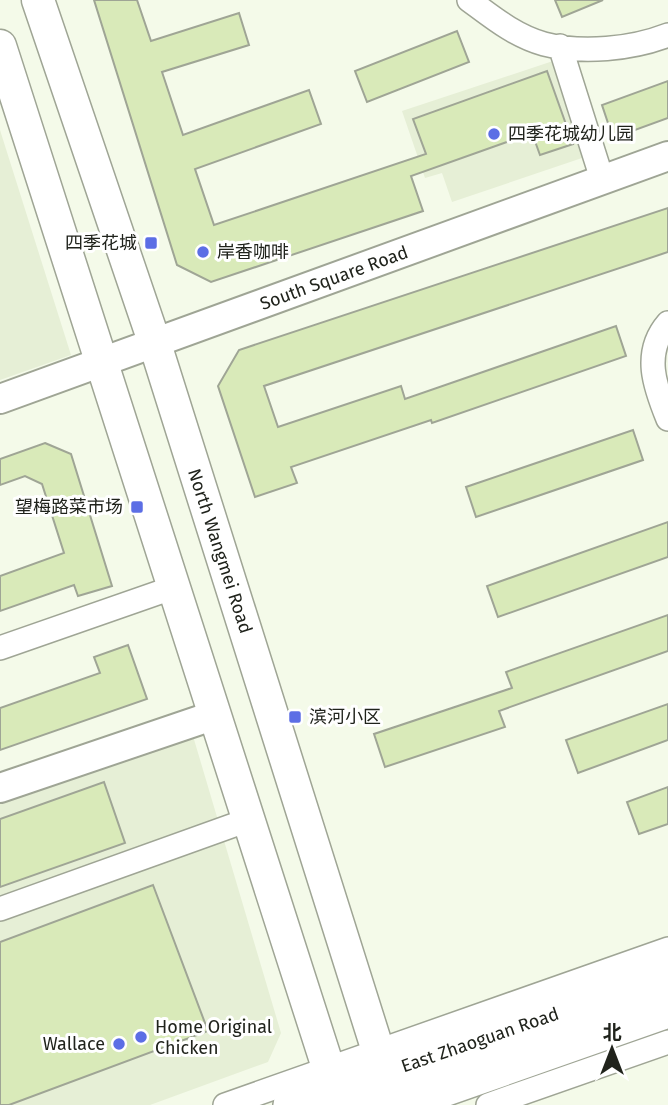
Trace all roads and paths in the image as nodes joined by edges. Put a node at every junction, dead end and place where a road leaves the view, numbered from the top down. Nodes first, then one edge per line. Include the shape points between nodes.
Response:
1 (38, 0) edge
2 (469, 0) edge
3 (668, 35) edge
4 (0, 46) edge
5 (560, 46) junction
6 (668, 156) edge
7 (602, 179) junction
8 (668, 323) edge
9 (155, 344) junction
10 (103, 363) junction
11 (0, 399) edge
12 (668, 419) edge
13 (172, 588) junction
14 (0, 648) edge
15 (215, 715) junction
16 (0, 788) edge
17 (248, 820) junction
18 (0, 909) edge
19 (668, 949) edge
20 (668, 975) edge
21 (668, 1010) edge
22 (668, 1042) edge
23 (380, 1076) edge
24 (341, 1088) edge
25 (225, 1105) edge
26 (291, 1105) edge
27 (398, 1105) edge
28 (488, 1105) edge

1 - 9 main road, North Wangmei Road
2 - 5 street via 504,26
3 - 5 street via 595,49
4 - 10 main road
5 - 7 street
6 - 7 street, South Square Road
7 - 9 street, South Square Road
8 - 12 street via 654,352 653,380
9 - 10 street, South Square Road
9 - 23 main road, North Wangmei Road
10 - 11 street, South Square Road
10 - 13 main road
13 - 14 street
13 - 15 main road
15 - 16 street
15 - 17 main road
17 - 18 street
17 - 24 main road
19 - 23 street
20 - 23 main road, East Zhaoguan Road
21 - 27 main road, East Zhaoguan Road
22 - 28 street
23 - 24 main road, East Zhaoguan Road
24 - 25 street
24 - 26 main road, East Zhaoguan Road

